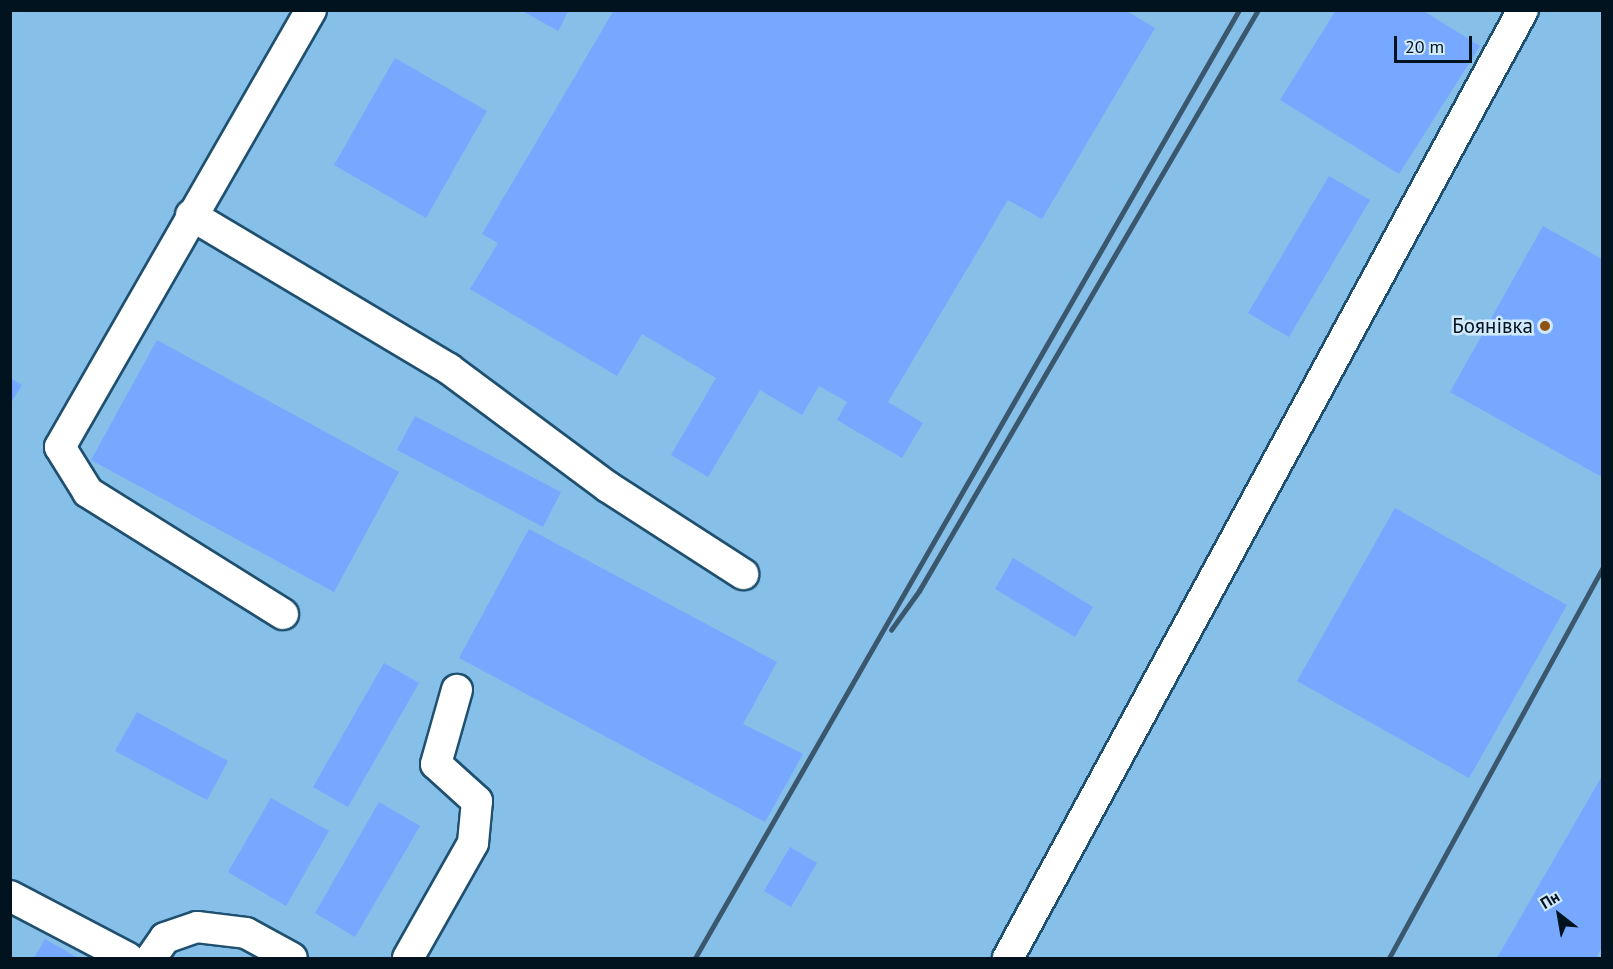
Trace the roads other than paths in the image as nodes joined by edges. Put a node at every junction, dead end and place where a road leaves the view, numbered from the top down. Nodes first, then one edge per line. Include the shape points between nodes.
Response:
1 (311, 10) edge
2 (1524, 10) edge
3 (191, 215) junction
4 (743, 574) dead end
5 (283, 614) dead end
6 (457, 690) dead end
7 (10, 896) edge
8 (128, 958) edge
9 (151, 958) edge
10 (292, 958) edge
11 (408, 958) edge
12 (1008, 958) edge

1 - 3 lane
2 - 12 lane
3 - 4 lane via 449,369 608,487
3 - 5 lane via 60,447 88,492
6 - 11 lane via 436,764 477,801 473,843
7 - 8 lane
9 - 10 lane via 165,938 197,927 246,933

